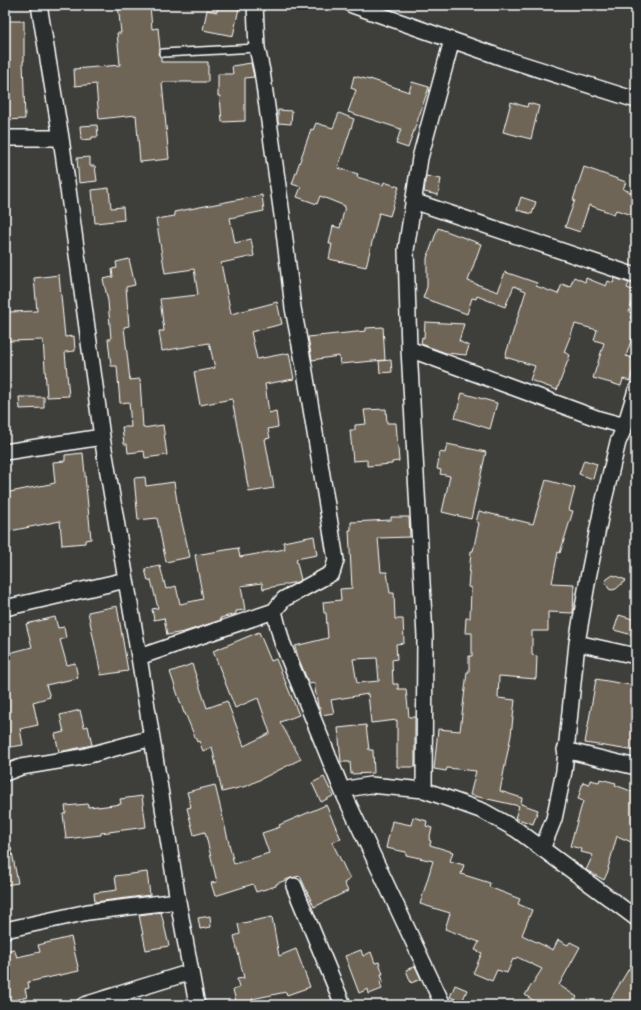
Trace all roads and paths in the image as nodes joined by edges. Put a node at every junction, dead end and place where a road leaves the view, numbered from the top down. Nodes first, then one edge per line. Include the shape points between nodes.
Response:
1 (39, 5) edge
2 (255, 5) edge
3 (352, 5) edge
4 (452, 40) junction
5 (257, 48) junction
6 (163, 53) dead end
7 (636, 100) edge
8 (5, 138) edge
9 (61, 138) junction
10 (412, 201) junction
11 (636, 276) edge
12 (409, 350) junction
13 (636, 390) edge
14 (625, 426) junction
15 (102, 437) junction
16 (5, 452) edge
17 (126, 580) junction
18 (5, 608) edge
19 (274, 611) junction
20 (577, 643) junction
21 (636, 656) edge
22 (140, 657) junction
23 (152, 738) junction
24 (565, 750) junction
25 (636, 767) edge
26 (5, 773) edge
27 (342, 790) junction
28 (424, 790) junction
29 (542, 849) junction
30 (294, 886) dead end
31 (178, 901) junction
32 (636, 918) edge
33 (5, 930) edge
34 (191, 972) junction
35 (84, 1005) edge
36 (196, 1005) edge
37 (343, 1005) edge
38 (443, 1005) edge

1 - 9 street
2 - 5 street
3 - 4 street
4 - 7 street
4 - 10 street via 420,158
5 - 6 lane
5 - 19 street via 293,308 336,560 332,574 284,599
8 - 9 street
9 - 15 street
10 - 11 street
10 - 12 street via 406,250
12 - 14 street via 599,419
12 - 28 street via 425,636
13 - 14 street
14 - 20 street via 618,442 602,508
15 - 16 street
15 - 17 street
17 - 18 street
17 - 22 street
19 - 22 street
19 - 27 street via 282,642
20 - 21 street
20 - 24 street
22 - 23 street
23 - 26 street via 82,757 21,767
23 - 31 street
24 - 25 street
24 - 29 street via 564,770 554,819
27 - 28 street via 370,785
27 - 38 street
28 - 29 street via 483,811 517,830
29 - 32 street
30 - 37 street
31 - 33 street via 88,912
31 - 34 street
34 - 35 street
34 - 36 street

